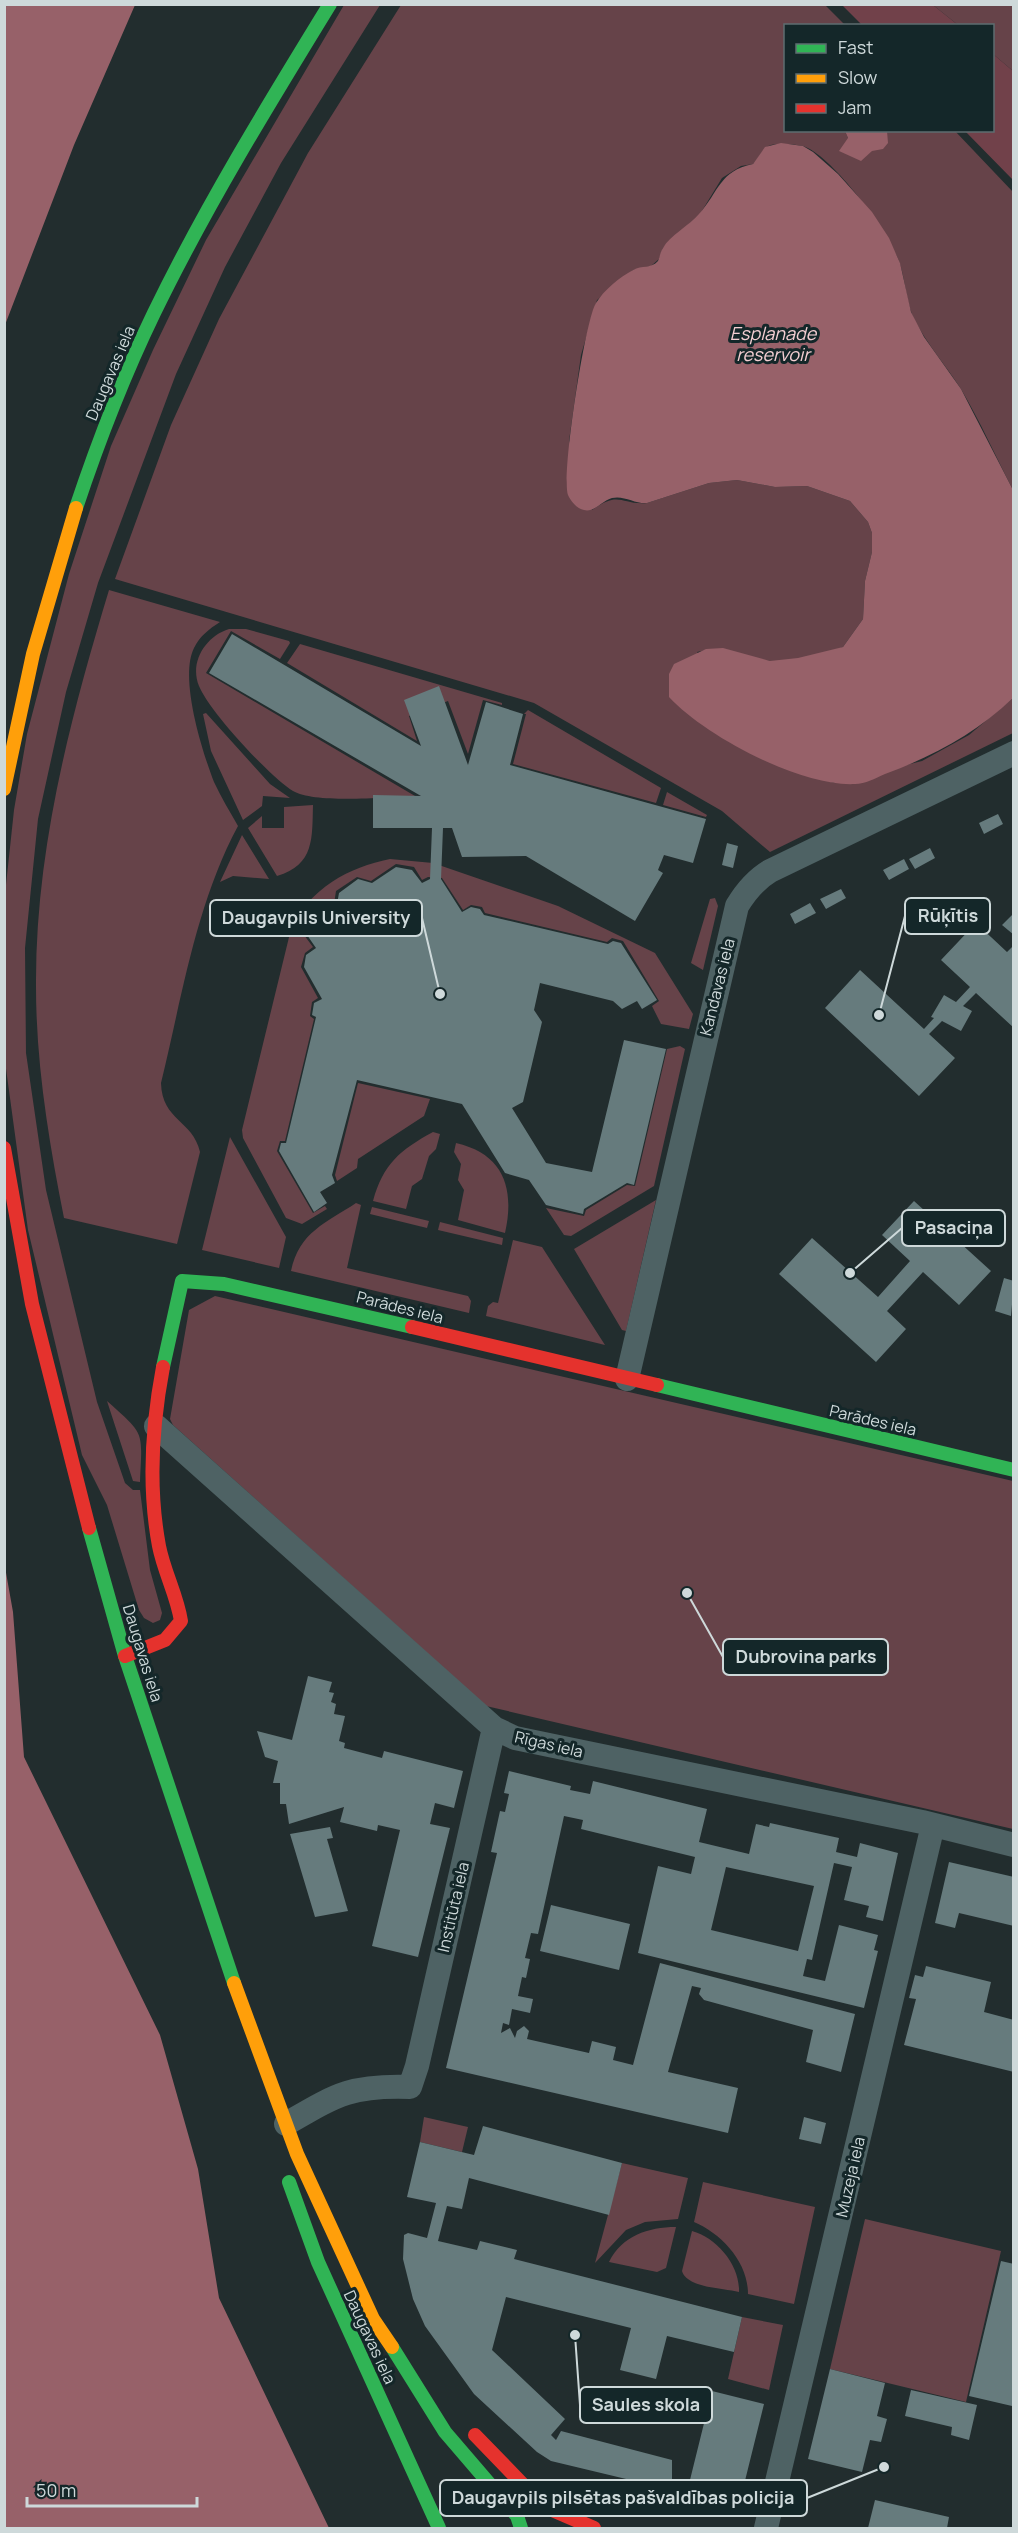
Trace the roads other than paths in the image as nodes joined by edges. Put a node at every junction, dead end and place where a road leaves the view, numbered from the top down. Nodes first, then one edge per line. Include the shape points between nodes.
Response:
1 (330, 4) edge
2 (1014, 753) edge
3 (4, 789) edge
4 (4, 1148) edge
5 (627, 1379) junction
6 (156, 1426) junction
7 (1014, 1470) edge
8 (125, 1656) junction
9 (494, 1728) junction
10 (933, 1825) junction
11 (1014, 1845) edge
12 (286, 2124) junction
13 (297, 2154) junction
14 (417, 2384) junction
15 (574, 2519) junction
16 (550, 2524) dead end
17 (440, 2529) edge
18 (521, 2529) edge
19 (594, 2529) edge
20 (766, 2529) edge

1 - 3 main road, Daugavas iela via 204,216 108,415 48,600 26,681
2 - 5 street, Kandavas iela via 770,871 742,897 704,1040
4 - 8 main road, Daugavas iela via 32,1304
5 - 6 main road, Parādes iela via 279,1295 224,1284 182,1281 171,1317
5 - 7 main road, Parādes iela
6 - 8 main road, Parādes iela via 154,1509 159,1547 181,1621 177,1631 165,1641
6 - 9 street, Rīgas iela
8 - 12 main road, Daugavas iela via 227,1964
9 - 10 street, Rīgas iela via 514,1738
9 - 12 street, Institūta iela via 410,2086 374,2086 337,2094
10 - 11 street, Rīgas iela
10 - 20 street, Muzeja iela
12 - 13 main road, Daugavas iela
13 - 14 main road, Daugavas iela via 373,2319
13 - 17 main road, Daugavas iela via 289,2184 318,2262
14 - 15 main road, Daugavas iela via 537,2499
14 - 18 main road, Daugavas iela via 445,2432 517,2516
15 - 16 main road
15 - 19 main road, Daugavas iela

